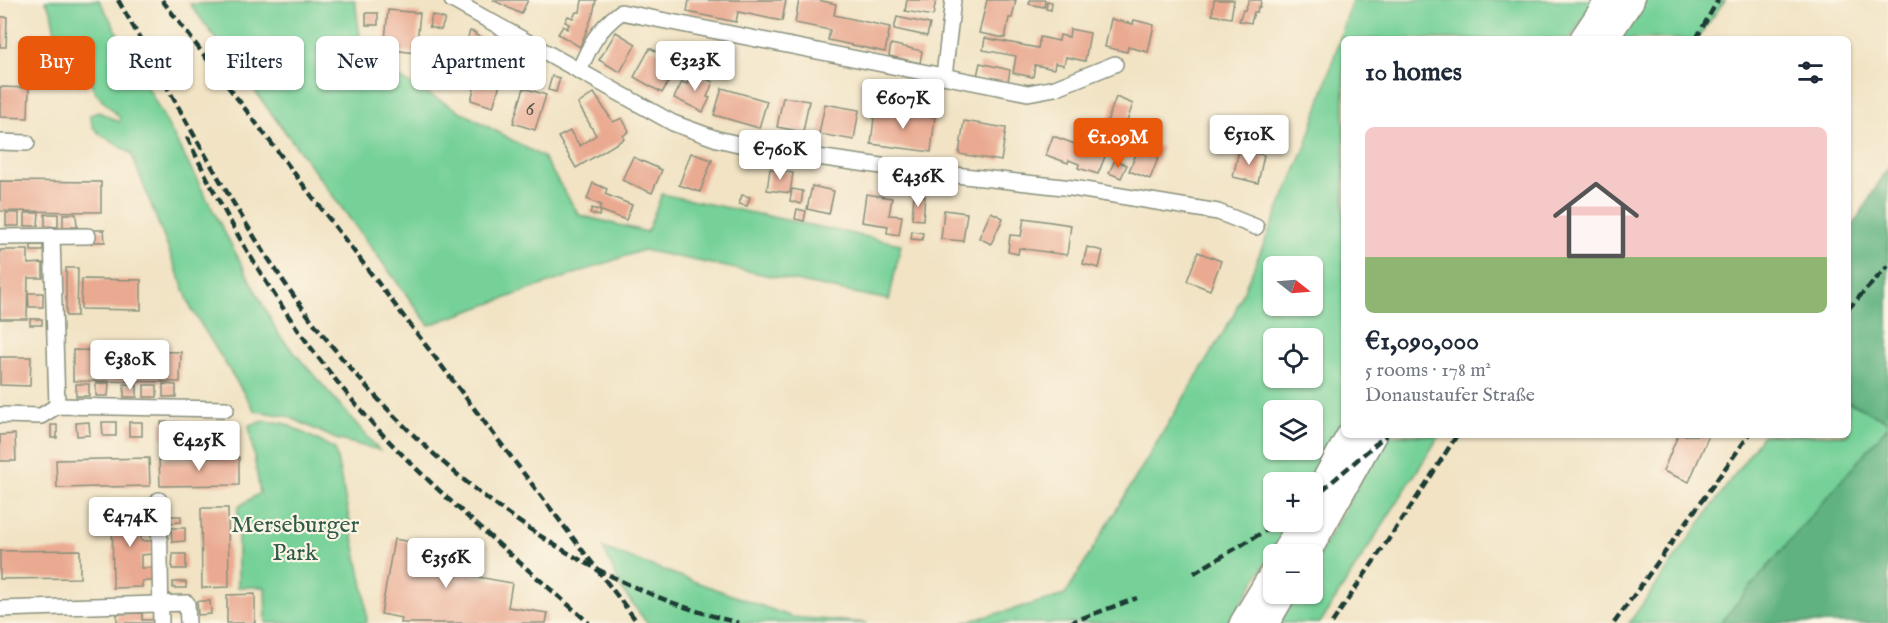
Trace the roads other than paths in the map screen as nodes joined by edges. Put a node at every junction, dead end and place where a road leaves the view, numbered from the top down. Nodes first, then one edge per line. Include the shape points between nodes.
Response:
1 (452, 0) edge
2 (953, 0) edge
3 (1608, 0) edge
4 (1632, 0) edge
5 (1584, 36) edge
6 (1608, 36) edge
7 (1115, 64) dead end
8 (579, 71) junction
9 (944, 76) junction
10 (0, 142) edge
11 (27, 143) dead end
12 (1256, 227) dead end
13 (52, 236) junction
14 (88, 236) dead end
15 (0, 237) edge
16 (57, 406) junction
17 (226, 409) dead end
18 (0, 415) edge
19 (1347, 438) edge
20 (1372, 438) edge
21 (1323, 482) edge
22 (159, 500) dead end
23 (1313, 544) edge
24 (1263, 588) edge
25 (161, 604) junction
26 (1278, 604) edge
27 (0, 609) edge
28 (0, 623) edge
29 (162, 623) edge
30 (188, 623) edge
31 (1242, 623) edge
32 (1267, 623) edge

1 - 8 street
2 - 9 street
3 - 5 main road
4 - 6 main road
7 - 9 street via 1055,88 1028,93
8 - 9 street via 592,40 621,12
8 - 12 street via 672,123 717,139 771,150 1218,212
10 - 11 street
13 - 14 street
13 - 15 street
13 - 16 street
16 - 17 street
16 - 18 street via 41,416
19 - 21 main road
20 - 23 main road
22 - 25 street
24 - 31 main road
25 - 27 street
25 - 29 street
25 - 30 street via 187,603
26 - 32 main road
27 - 28 street

